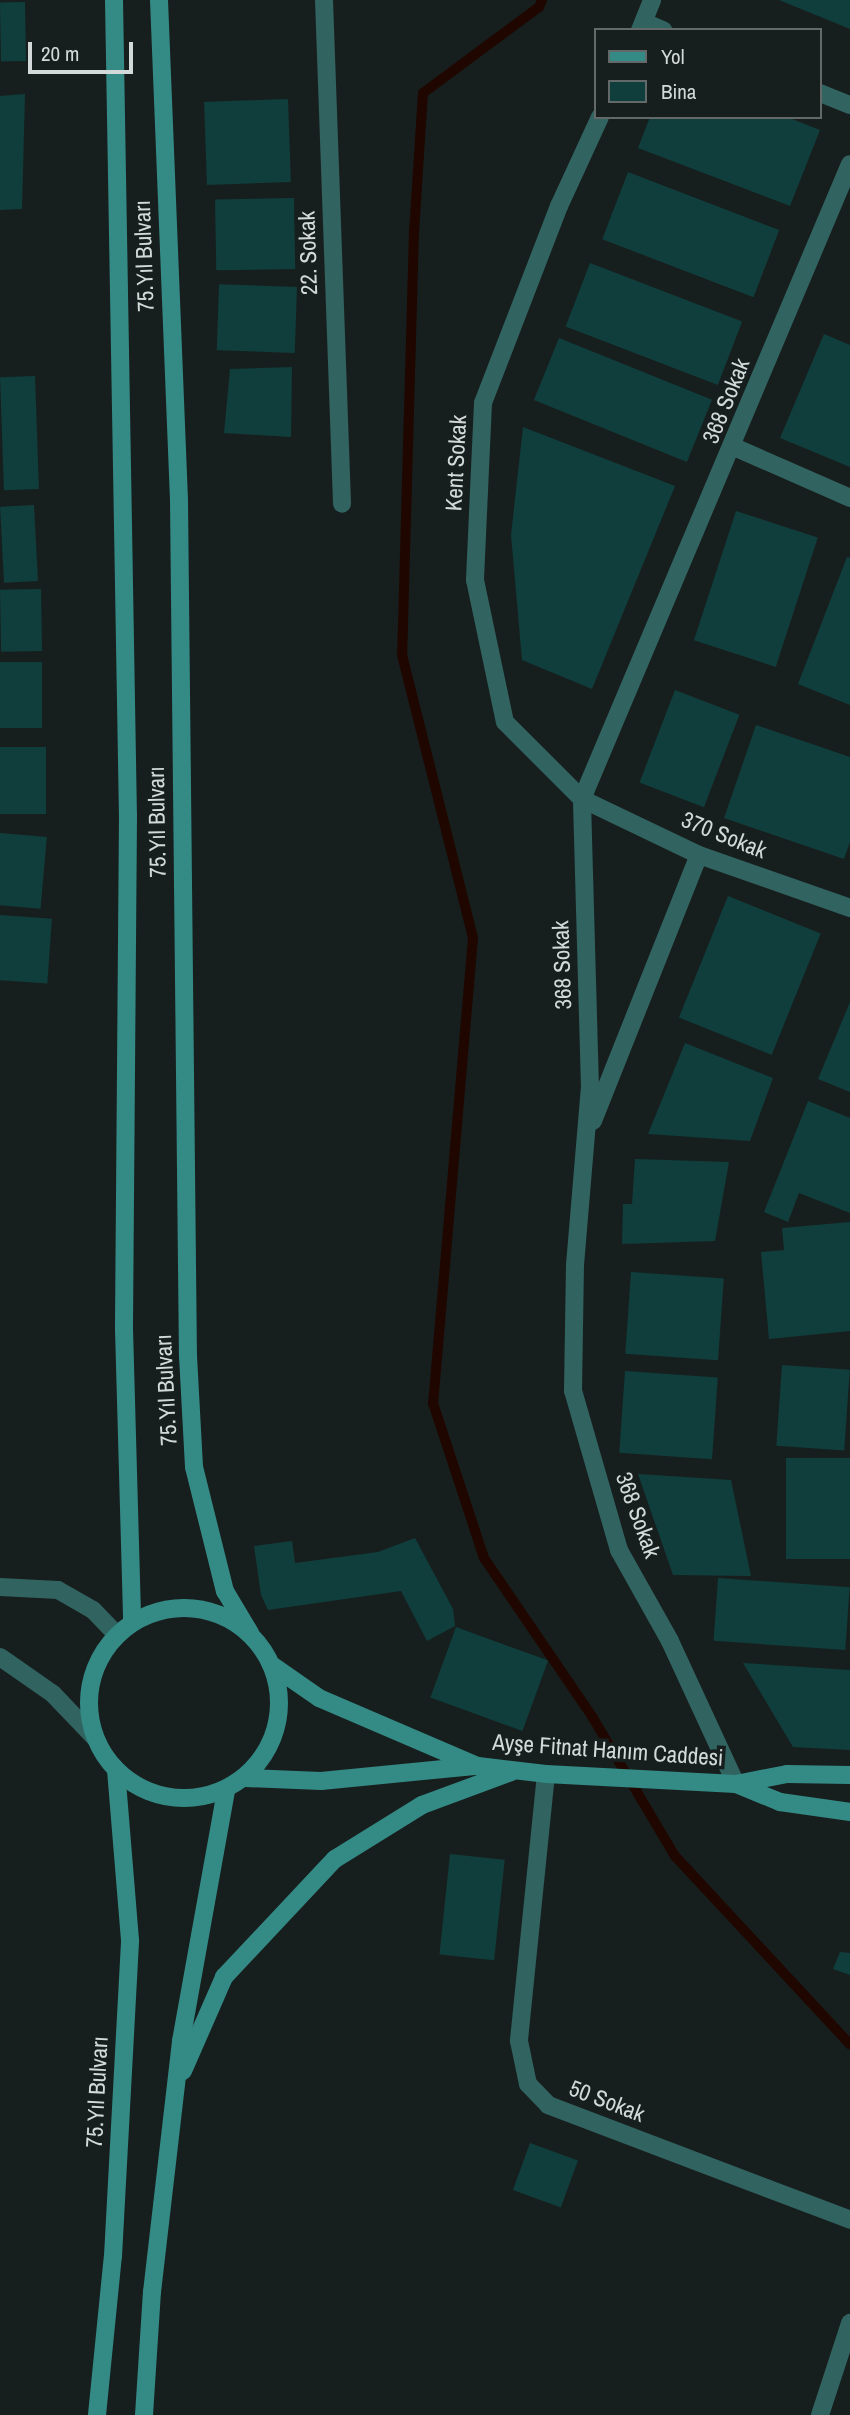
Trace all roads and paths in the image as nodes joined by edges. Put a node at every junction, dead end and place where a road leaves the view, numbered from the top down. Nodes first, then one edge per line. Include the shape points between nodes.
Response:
1 (114, 0) edge
2 (159, 0) edge
3 (324, 0) edge
4 (652, 0) edge
5 (642, 26) edge
6 (822, 94) edge
7 (850, 105) edge
8 (599, 119) edge
9 (850, 164) edge
10 (734, 447) junction
11 (850, 498) edge
12 (342, 504) dead end
13 (582, 799) junction
14 (699, 855) junction
15 (850, 908) edge
16 (586, 1138) junction
17 (0, 1587) edge
18 (132, 1623) junction
19 (250, 1633) junction
20 (117, 1635) junction
21 (0, 1657) edge
22 (273, 1667) junction
23 (95, 1738) junction
24 (478, 1766) junction
25 (117, 1771) junction
26 (512, 1772) junction
27 (546, 1774) junction
28 (850, 1774) edge
29 (245, 1778) junction
30 (736, 1784) junction
31 (226, 1790) junction
32 (850, 1812) edge
33 (176, 2087) junction
34 (850, 2220) edge
35 (850, 2323) edge
36 (97, 2415) edge
37 (144, 2415) edge
38 (820, 2415) edge

1 - 18 main road, 75.Yıl Bulvarı via 128,815 124,1329
2 - 19 main road, 75.Yıl Bulvarı via 179,501 189,1383 194,1467 225,1591
3 - 12 street, 22. Sokak
4 - 5 street
6 - 7 street
8 - 13 street, Kent Sokak via 559,206 483,402 475,580 505,722
9 - 10 street, 368 Sokak
10 - 11 street
10 - 13 street, 368 Sokak
13 - 14 street, 370 Sokak
13 - 16 street, 368 Sokak via 590,1088
14 - 15 street, 370 Sokak
14 - 16 street
16 - 30 street, 368 Sokak via 575,1265 573,1391 620,1550 670,1641
17 - 20 street via 58,1590 93,1610
18 - 19 main road via 162,1610 193,1607 224,1616
18 - 20 main road
19 - 22 main road
20 - 23 main road via 100,1657 91,1683 89,1711
21 - 23 street via 53,1694
22 - 24 main road, Ayşe Fitnat Hanım Caddesi via 319,1698
22 - 29 main road via 280,1696 278,1727 265,1754
23 - 25 main road
24 - 26 main road, Ayşe Fitnat Hanım Caddesi
24 - 29 main road, Ayşe Fitnat Hanım Caddesi via 321,1781
25 - 31 main road via 140,1789 168,1798 198,1799
25 - 36 main road, 75.Yıl Bulvarı via 130,1940 113,2256
26 - 27 main road, Ayşe Fitnat Hanım Caddesi
26 - 33 main road via 422,1805 335,1859 224,1977
27 - 30 main road, Ayşe Fitnat Hanım Caddesi
27 - 34 street, 50 Sokak via 519,2041 528,2084 548,2105
28 - 30 main road, Ayşe Fitnat Hanım Caddesi via 787,1773
29 - 31 main road
30 - 32 main road, Ayşe Fitnat Hanım Caddesi via 780,1802
31 - 33 main road
33 - 37 main road via 152,2291
35 - 38 street

